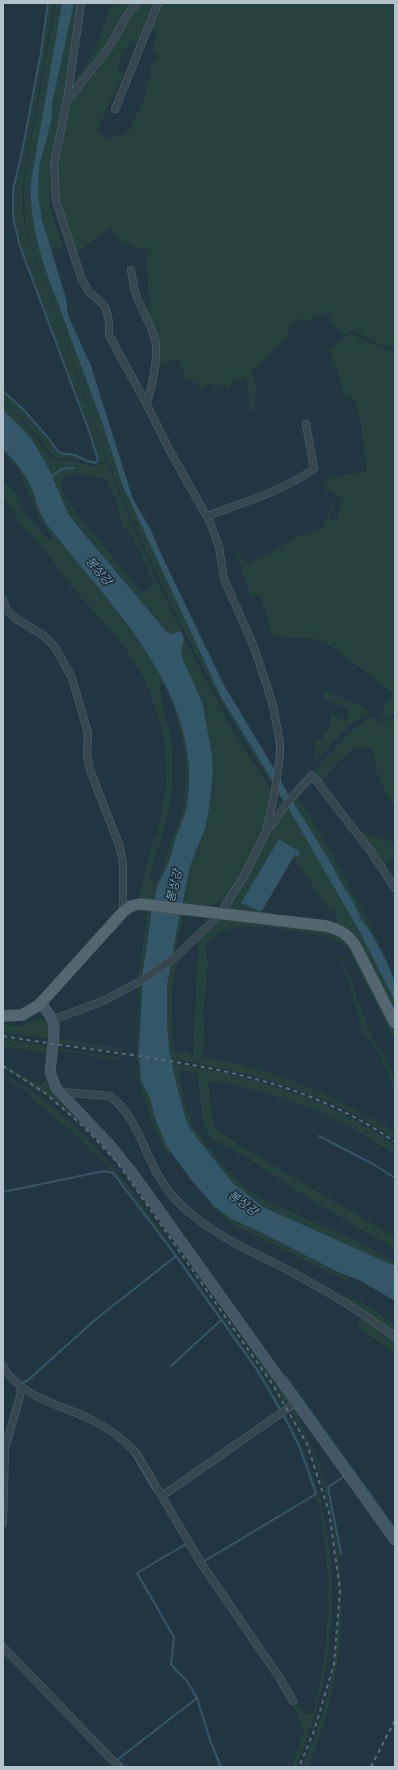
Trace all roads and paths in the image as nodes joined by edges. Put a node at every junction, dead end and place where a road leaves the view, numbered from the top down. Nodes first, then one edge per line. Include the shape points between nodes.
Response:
1 (81, 3) edge
2 (137, 3) edge
3 (158, 3) edge
4 (67, 100) junction
5 (115, 109) dead end
6 (131, 270) dead end
7 (146, 403) junction
8 (306, 424) dead end
9 (208, 516) junction
10 (3, 600) edge
11 (266, 832) junction
12 (395, 888) edge
13 (123, 912) junction
14 (220, 914) junction
15 (41, 1003) junction
16 (3, 1016) edge
17 (52, 1020) junction
18 (395, 1023) edge
19 (59, 1092) junction
20 (395, 1337) edge
21 (3, 1366) edge
22 (20, 1387) junction
23 (297, 1402) junction
24 (162, 1496) junction
25 (3, 1523) edge
26 (395, 1540) edge
27 (3, 1647) edge
28 (293, 1701) dead end
29 (119, 1767) edge

1 - 4 street
2 - 4 street via 126,15 101,57
3 - 5 street
4 - 7 street via 54,165 56,201 80,277 88,291 106,309 109,335
6 - 7 street via 137,299 153,332 157,347 150,397
7 - 9 street via 170,451
8 - 9 street via 314,468 286,485
9 - 11 street via 219,547 224,579 261,666 273,706 280,743 275,791
10 - 13 street via 7,610 15,618 44,636 59,652 72,678 88,733 87,754 90,770 119,845 123,863
11 - 12 street via 312,775 372,853
11 - 14 street via 244,876
13 - 14 main road via 131,906 140,904
13 - 15 main road
14 - 17 street via 176,956 139,982 103,1001
14 - 18 main road via 326,926 347,935 355,945
15 - 16 main road via 22,1015
15 - 17 street
17 - 19 street via 54,1035 50,1072
19 - 20 street via 110,1096 135,1125 159,1177 175,1198 194,1216 245,1249 353,1308
19 - 23 street via 131,1171
21 - 22 street via 9,1377
22 - 24 street via 88,1418 120,1437 137,1454
22 - 25 street via 19,1400 5,1448
23 - 24 street
23 - 26 street
24 - 28 street via 201,1563
27 - 29 street

